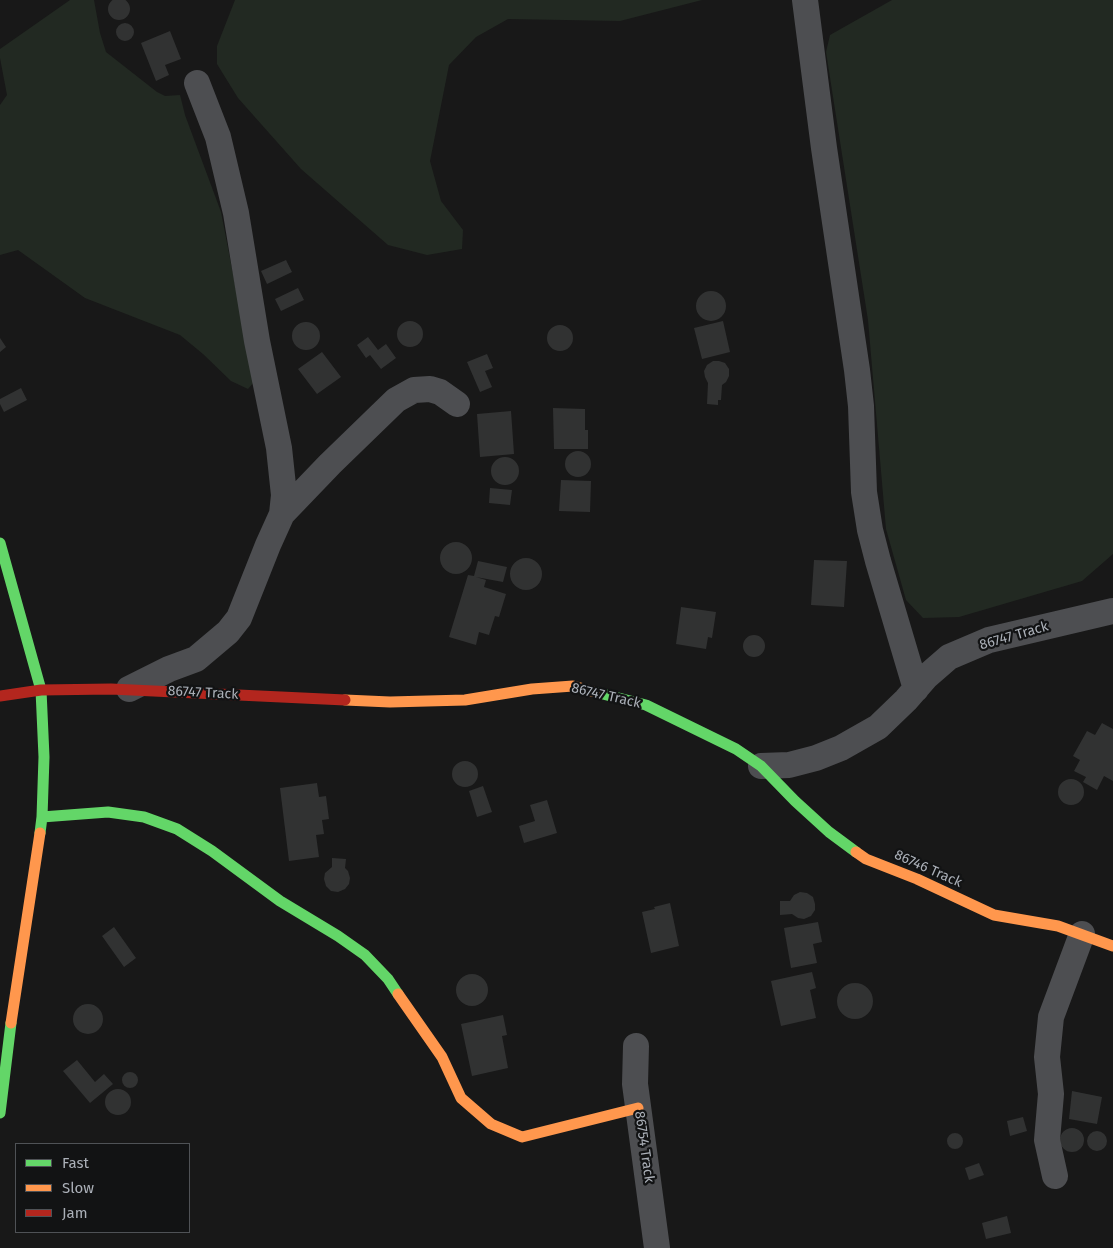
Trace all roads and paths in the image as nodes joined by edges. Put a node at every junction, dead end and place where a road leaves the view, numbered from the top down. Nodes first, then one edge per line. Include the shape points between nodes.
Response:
1 (806, 0) edge
2 (197, 83) dead end
3 (457, 404) dead end
4 (282, 514) junction
5 (0, 542) edge
6 (1113, 611) edge
7 (129, 689) junction
8 (916, 689) junction
9 (41, 690) junction
10 (0, 696) edge
11 (761, 766) junction
12 (42, 817) junction
13 (1082, 934) junction
14 (1113, 946) edge
15 (636, 1046) dead end
16 (638, 1108) junction
17 (0, 1112) edge
18 (1055, 1176) dead end
19 (658, 1248) edge

1 - 8 street via 858,379 865,501 878,561
2 - 4 street via 218,137 236,213 279,448 284,495
3 - 4 street via 430,389 414,390 396,400
4 - 7 street via 239,618 228,632 196,659
5 - 9 street
6 - 8 street, 86747 Track via 989,640 949,657
7 - 9 street, 86747 Track
7 - 11 street, 86747 Track via 390,702 464,700 573,686 646,705 736,749
8 - 11 street, 86747 Track via 878,727 841,748 789,766
9 - 10 street, 86747 Track
9 - 12 street
11 - 13 street, 86746 Track via 795,801 866,859 994,914
12 - 16 street via 108,812 144,816 177,828 280,901 338,936 365,955 388,978 442,1057 462,1098 491,1124 522,1137
12 - 17 street
13 - 14 street, 86746 Track
13 - 18 street via 1051,1017 1047,1057 1051,1094 1047,1140
15 - 16 street, 86754 Track
16 - 19 street, 86754 Track

